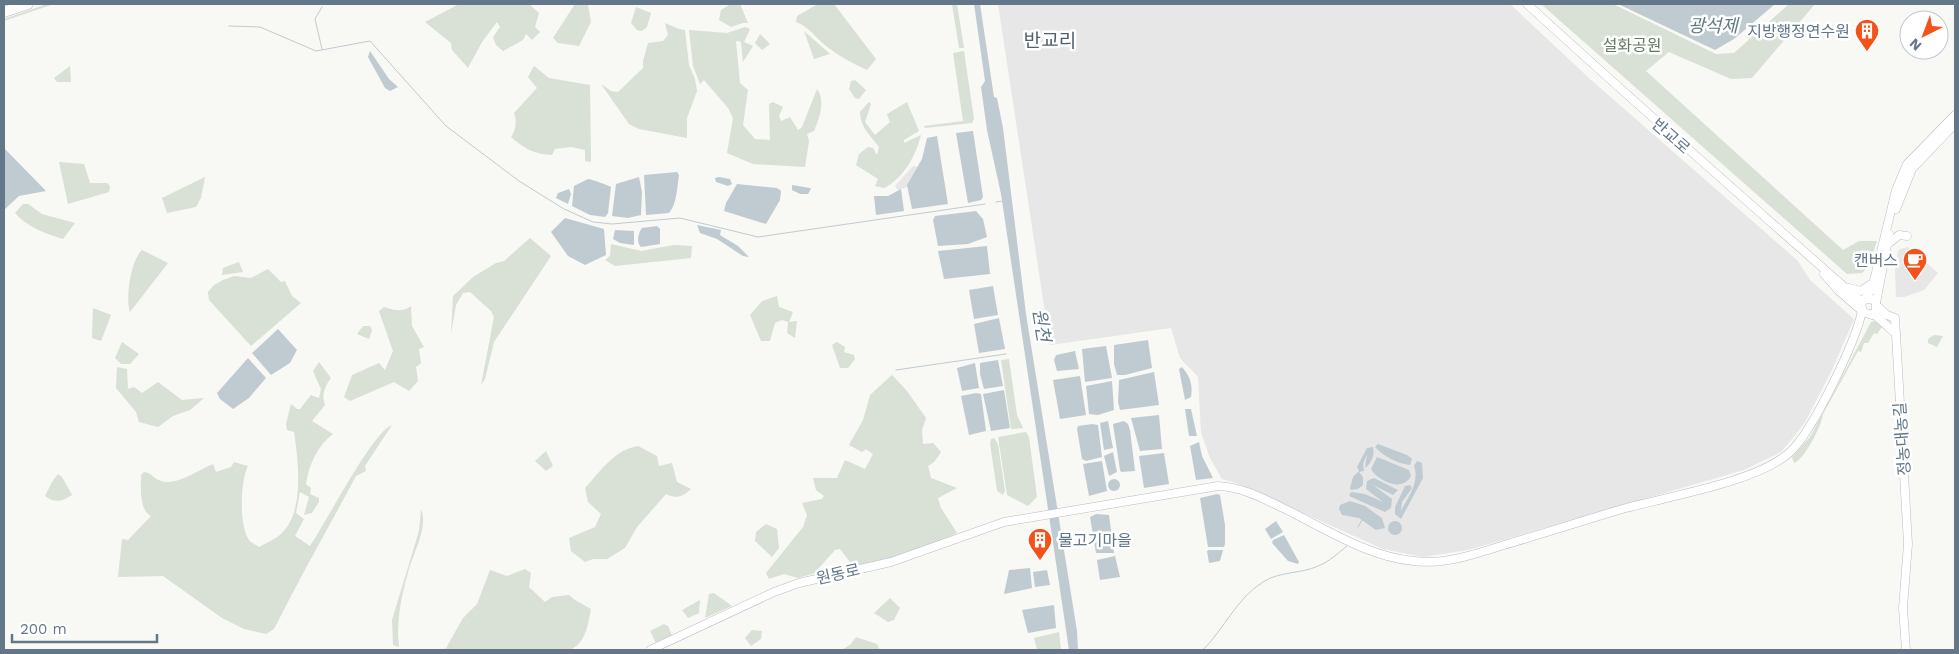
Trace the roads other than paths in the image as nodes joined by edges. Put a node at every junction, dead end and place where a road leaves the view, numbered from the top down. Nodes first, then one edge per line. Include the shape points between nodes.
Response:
1 (28, 4) edge
2 (1527, 4) edge
3 (4, 12) edge
4 (1955, 115) edge
5 (1955, 124) edge
6 (1907, 236) dead end
7 (1887, 245) junction
8 (1818, 266) junction
9 (1871, 284) junction
10 (1842, 286) junction
11 (1865, 300) junction
12 (1876, 304) junction
13 (1862, 310) junction
14 (1872, 315) junction
15 (1895, 320) junction
16 (1885, 323) junction
17 (1896, 334) junction
18 (1846, 357) junction
19 (650, 650) edge
20 (1906, 650) edge

1 - 3 highway
2 - 8 street, 반교로
4 - 9 street via 1908,164 1892,204
5 - 7 street via 1912,169 1900,195
6 - 7 street via 1899,236
7 - 12 street
8 - 10 street, 반교로
8 - 13 street, 반교로 via 1828,281
9 - 10 street via 1861,291
9 - 11 street via 1872,289
10 - 11 street, 반교로 via 1858,299
11 - 12 street
11 - 13 street via 1861,304
12 - 14 street
12 - 15 street
13 - 14 street
13 - 18 street
14 - 16 street
14 - 18 street
15 - 16 street
15 - 17 street, 정농대농길
16 - 17 street
17 - 20 street, 정농대농길 via 1908,544 1904,608
18 - 19 street, 원동로 via 1806,433 1790,452 1775,462 1743,477 1625,508 1472,555 1414,562 1374,551 1251,492 1218,486 1058,511 982,528 892,562 799,583 774,592

